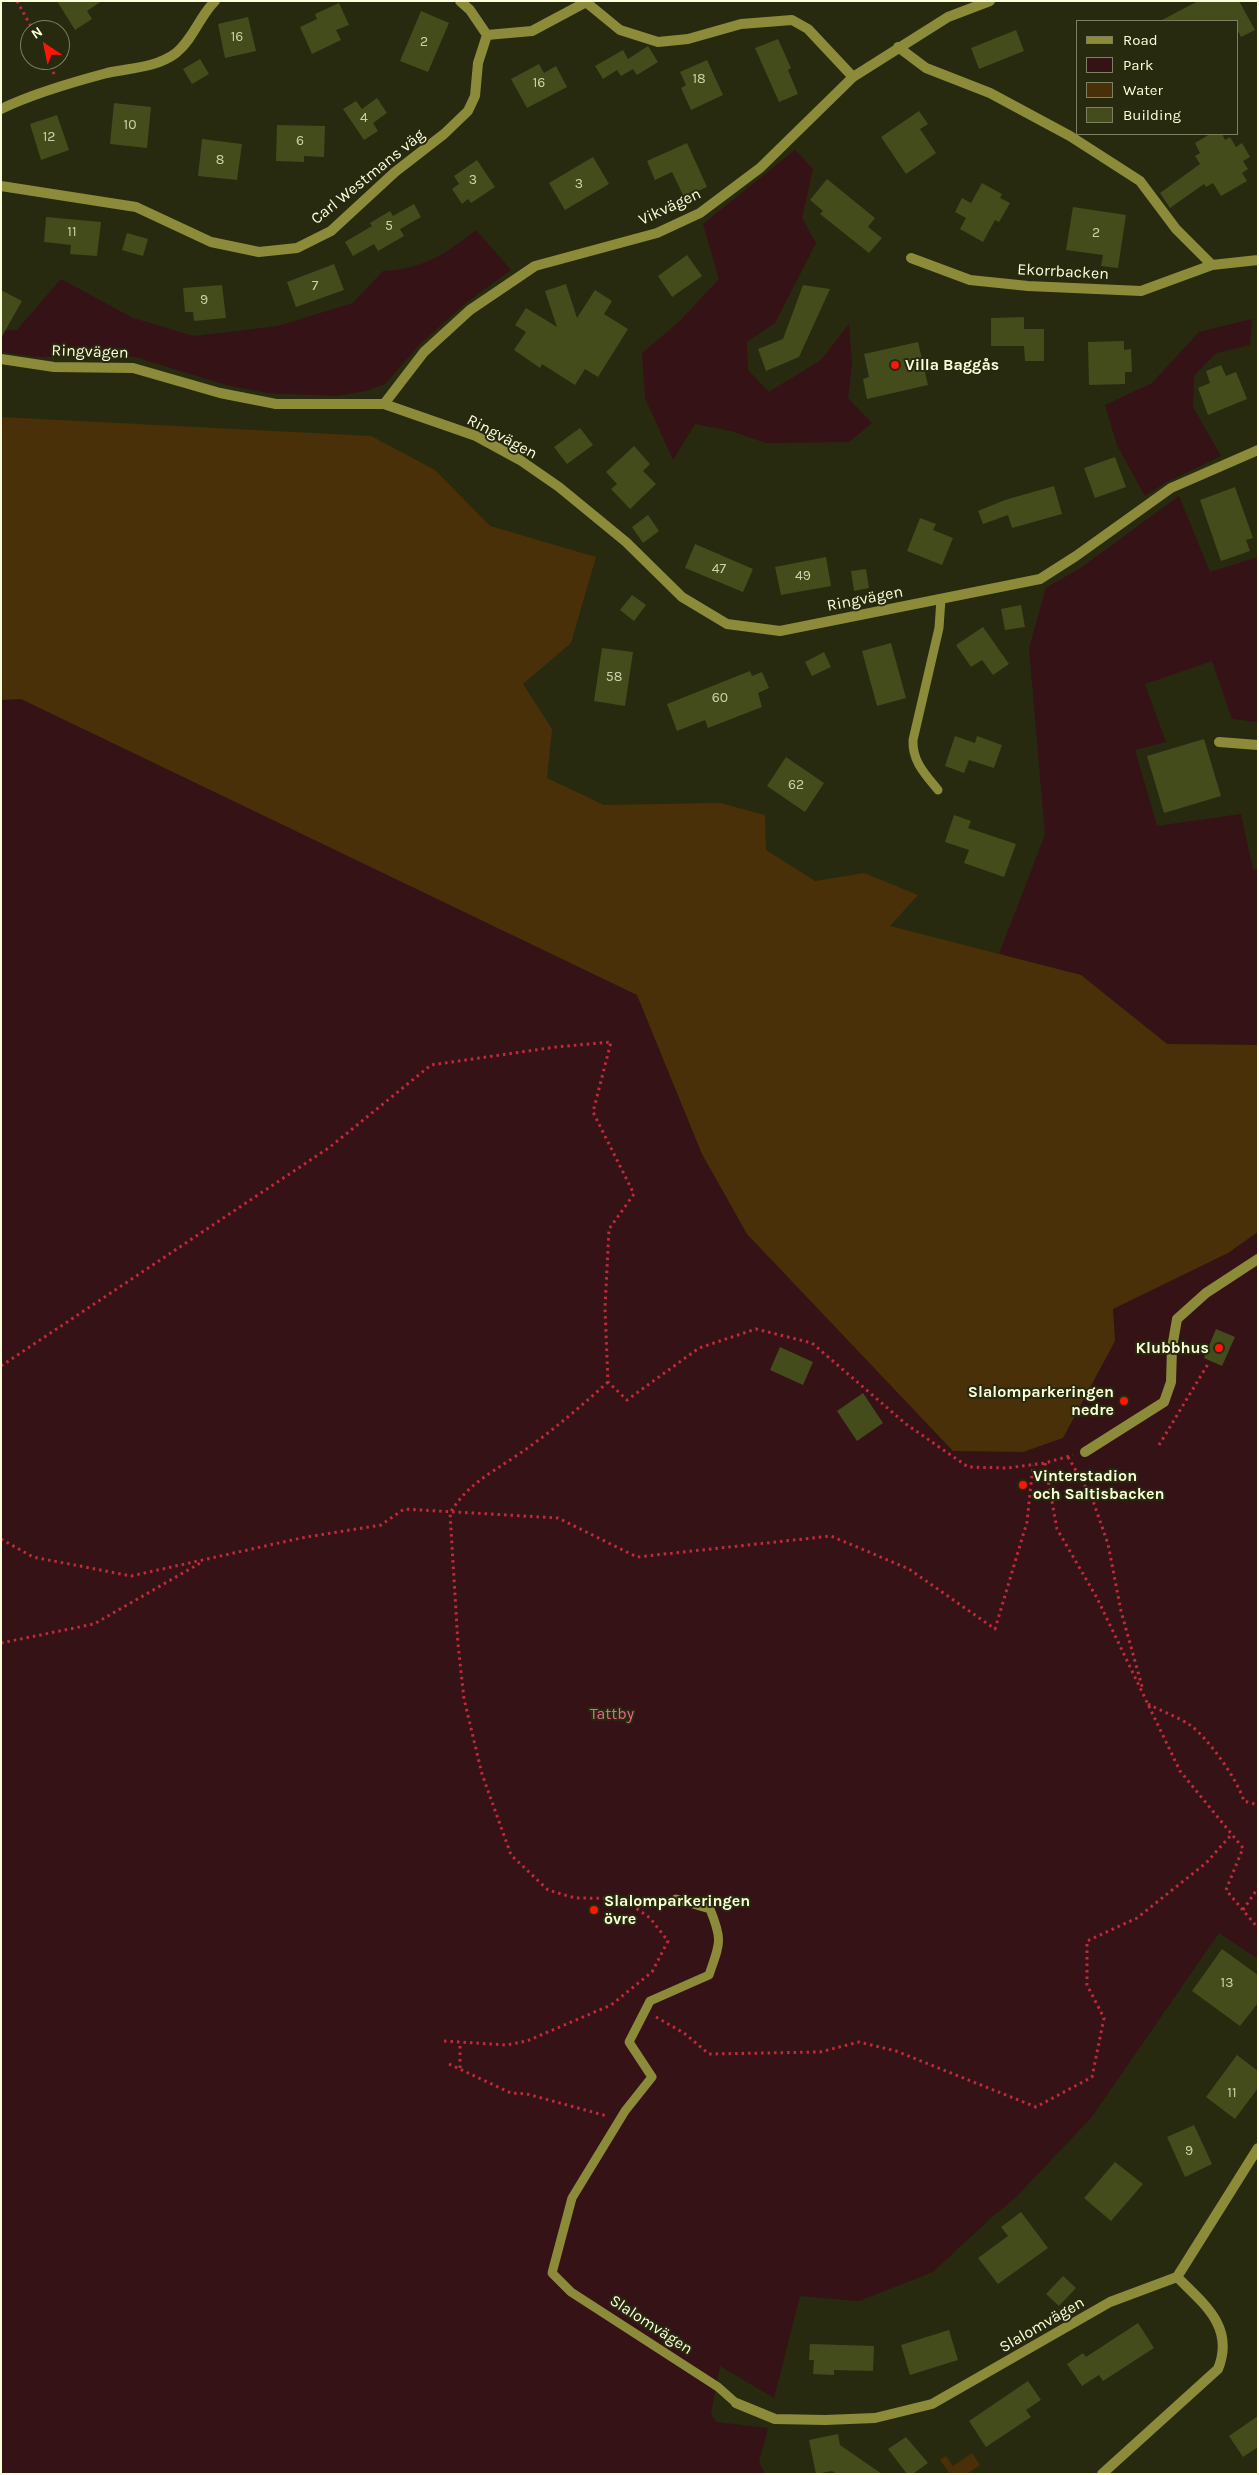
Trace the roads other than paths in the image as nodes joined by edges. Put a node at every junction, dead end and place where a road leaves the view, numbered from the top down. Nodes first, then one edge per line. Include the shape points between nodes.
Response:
1 (214, 1) edge
2 (460, 1) edge
3 (990, 1) edge
4 (587, 2) edge
5 (487, 35) junction
6 (898, 47) junction
7 (853, 77) junction
8 (1, 109) edge
9 (1, 186) edge
10 (912, 258) dead end
11 (1258, 260) edge
12 (1212, 265) junction
13 (1, 359) edge
14 (384, 404) junction
15 (1258, 450) edge
16 (941, 599) junction
17 (1219, 742) dead end
18 (1258, 745) edge
19 (938, 790) dead end
20 (1258, 1260) edge
21 (1085, 1452) road end
22 (676, 1900) road end
23 (1258, 2148) edge
24 (1177, 2277) junction
25 (736, 2404) joint
26 (1102, 2474) edge

1 - 8 street via 191,39 160,63 106,74
2 - 5 street
3 - 6 street, Vikvägen via 948,18
4 - 5 street via 532,31
4 - 7 street via 620,30 658,42 688,39 741,24 792,20 808,29
5 - 9 street, Carl Westmans väg via 478,63 475,96 468,111 331,230 297,248 258,252 211,242 136,207
6 - 7 street, Vikvägen
6 - 12 street via 926,68 990,93 1070,136 1140,181 1176,229
7 - 14 street, Vikvägen via 760,168 700,213 657,232 536,266 470,310 424,352
10 - 12 street, Ekorrbacken via 970,280 1141,291
11 - 12 street, Ekorrbacken
13 - 14 street, Ringvägen via 54,368 133,368 220,393 276,404
14 - 16 street, Ringvägen via 476,436 520,460 559,487 626,542 682,597 727,624 780,631
15 - 16 street, Ringvägen via 1171,488 1040,579
16 - 19 lane via 939,628 912,753
17 - 18 street
20 - 21 street via 1206,1293 1177,1319 1171,1382 1164,1402
22 - 25 lane, Slalomvägen via 710,1909 721,1934 716,1955 709,1975 650,2001 628,2042 652,2077 619,2121 572,2198 552,2273 571,2292 718,2387
23 - 24 street
24 - 25 street, Slalomvägen via 1110,2302 932,2404 875,2418 826,2420 775,2419
24 - 26 street via 1210,2310 1224,2340 1224,2353 1218,2368

